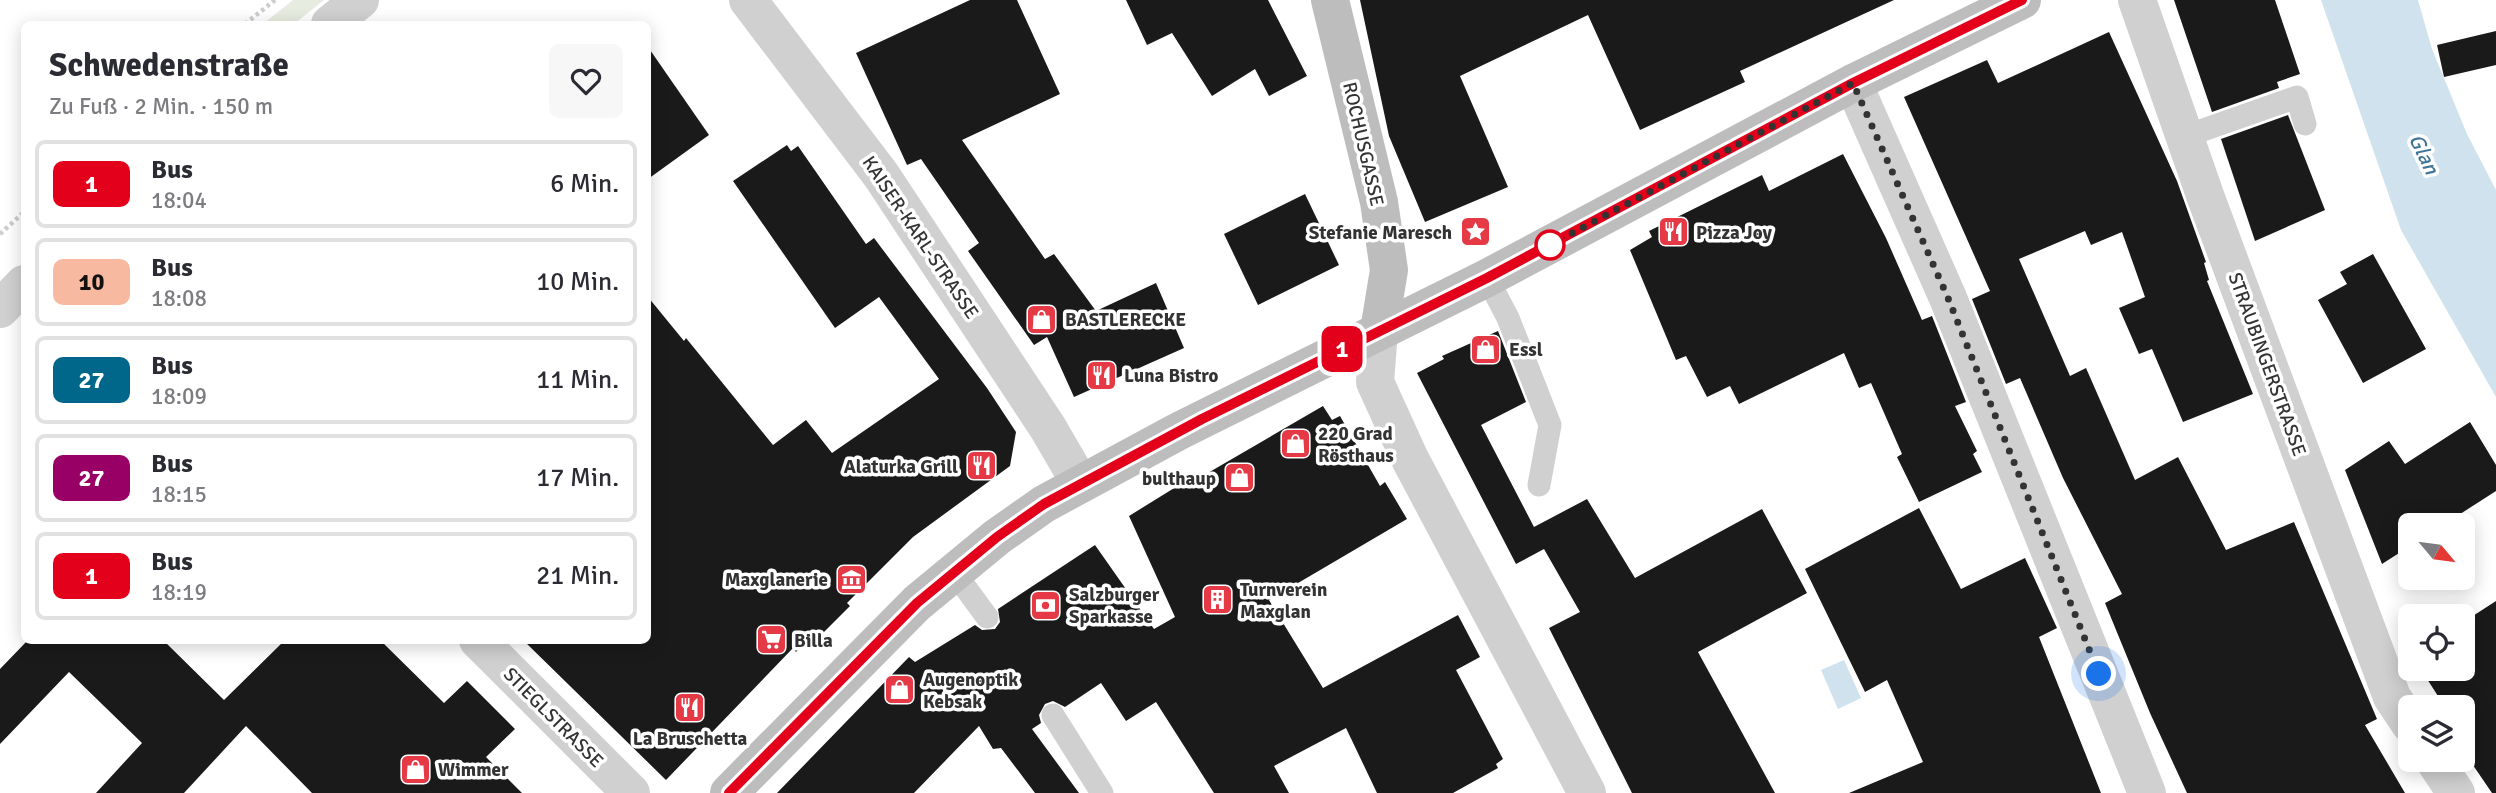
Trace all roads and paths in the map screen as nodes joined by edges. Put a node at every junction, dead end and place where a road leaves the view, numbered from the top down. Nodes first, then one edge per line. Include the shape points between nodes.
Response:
1 (275, 0) edge
2 (360, 0) edge
3 (748, 0) edge
4 (1330, 0) edge
5 (2022, 0) edge
6 (2137, 0) edge
7 (249, 21) edge
8 (334, 21) edge
9 (1853, 83) junction
10 (2305, 124) dead end
11 (2186, 136) junction
12 (21, 215) edge
13 (0, 234) edge
14 (1487, 278) junction
15 (21, 287) edge
16 (0, 309) edge
17 (1379, 331) junction
18 (1080, 482) junction
19 (1539, 485) dead end
20 (954, 572) junction
21 (987, 617) dead end
22 (482, 644) edge
23 (2398, 706) edge
24 (1053, 715) dead end
25 (2442, 772) edge
26 (631, 793) edge
27 (729, 793) edge
28 (1102, 793) edge
29 (1587, 793) edge
30 (2147, 793) edge
31 (2456, 793) edge

1 - 7 path
2 - 8 street
3 - 18 street, KAISER-KARL-STRASSE via 881,175
4 - 17 street, ROCHUSGASSE via 1379,202 1389,270
5 - 9 street
6 - 11 street, STRAUBINGERSTRASSE
9 - 14 street
9 - 30 street via 1948,298
10 - 11 lane via 2297,97
11 - 23 street, STRAUBINGERSTRASSE
12 - 13 path
14 - 17 street
14 - 19 lane via 1508,318 1550,425
15 - 16 street
17 - 18 street
17 - 29 street via 1375,382 1410,459
18 - 20 street
20 - 21 lane
20 - 27 street via 917,603
22 - 26 street, STIEGLSTRASSE
24 - 28 lane
25 - 31 street

